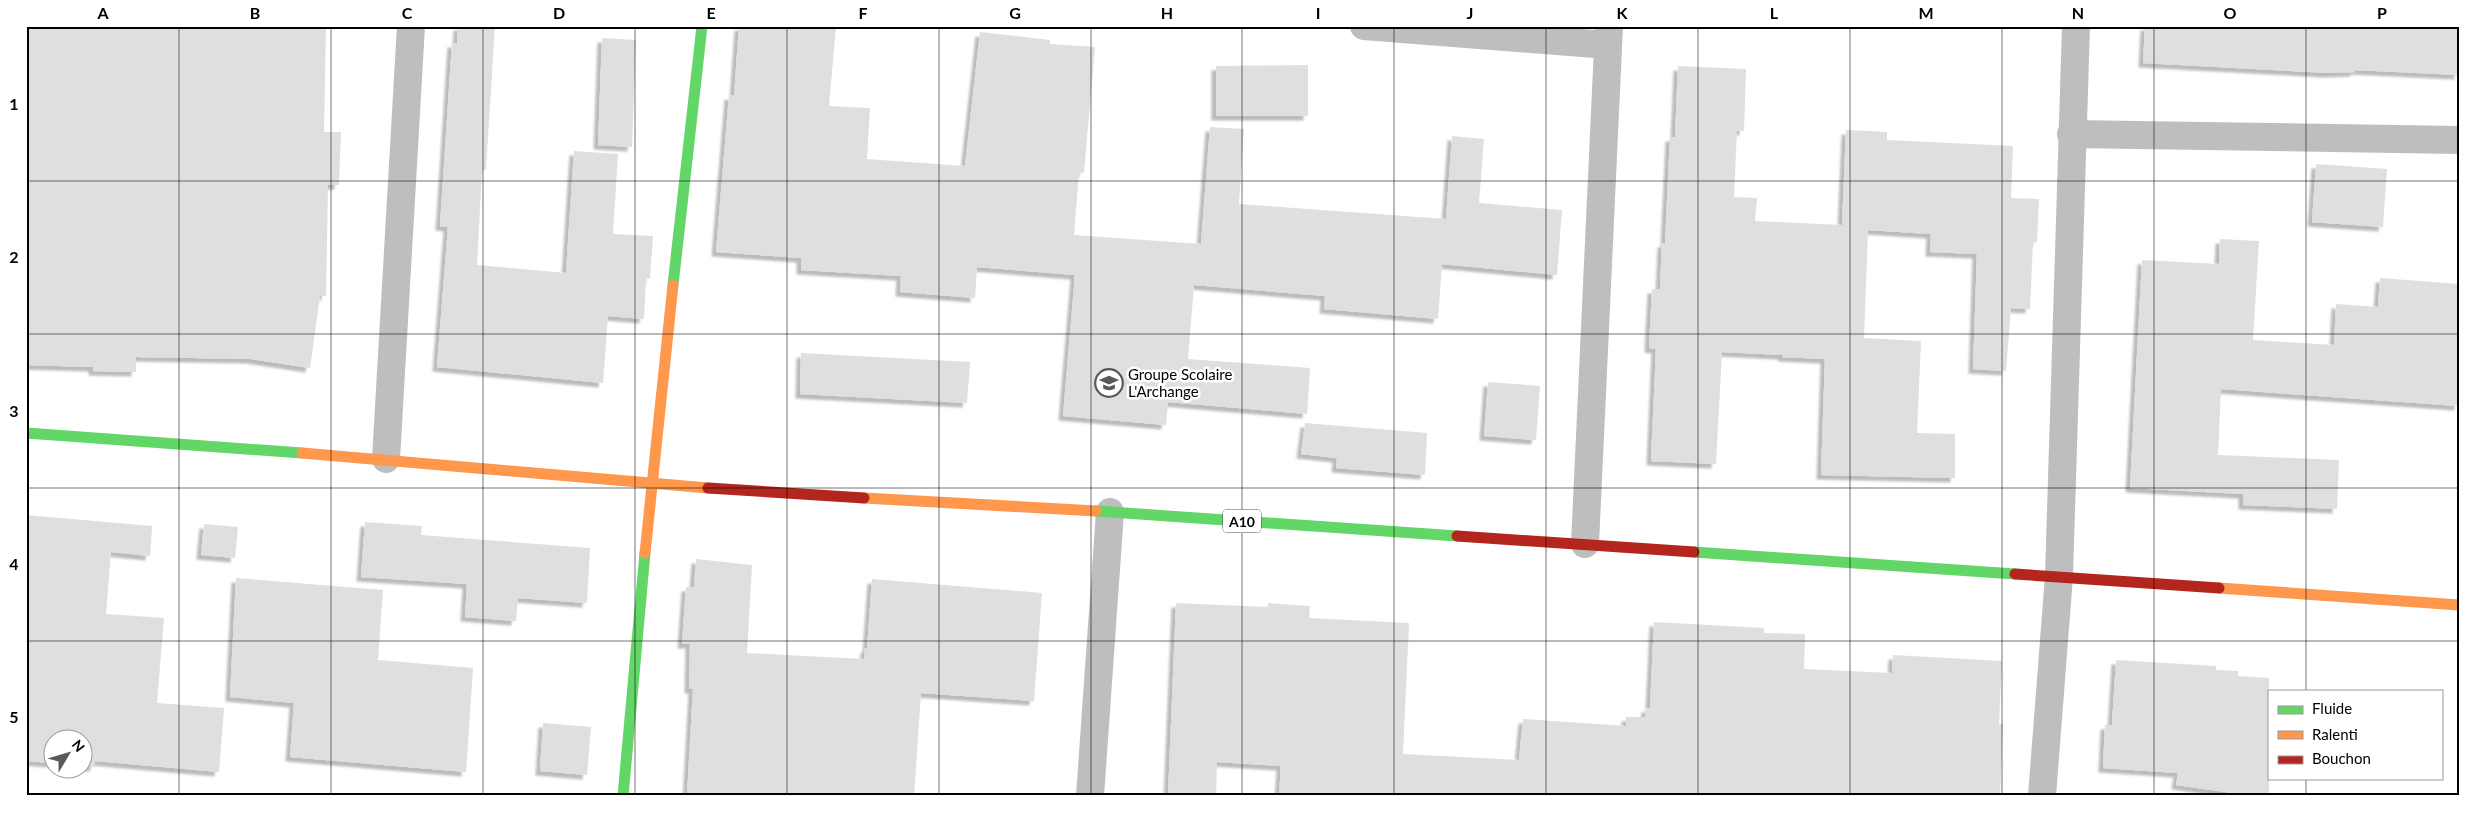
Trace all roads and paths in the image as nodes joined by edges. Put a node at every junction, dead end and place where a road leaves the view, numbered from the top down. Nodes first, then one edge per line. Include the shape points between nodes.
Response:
1 (411, 26) edge
2 (702, 26) edge
3 (1364, 26) edge
4 (2076, 26) edge
5 (1608, 36) edge
6 (2071, 134) junction
7 (2459, 140) edge
8 (26, 433) edge
9 (386, 460) junction
10 (651, 485) junction
11 (1110, 512) junction
12 (1585, 544) junction
13 (2059, 576) junction
14 (2459, 605) edge
15 (623, 796) edge
16 (1090, 796) edge
17 (2042, 796) edge

1 - 9 street
2 - 10 main road
3 - 5 street
4 - 6 street
5 - 12 street
6 - 7 street
6 - 13 street
8 - 9 main road, A10
9 - 10 main road, A10
10 - 11 main road, A10
10 - 15 main road
11 - 12 main road, A10
11 - 16 street
12 - 13 main road, A10
13 - 14 main road, A10
13 - 17 street

